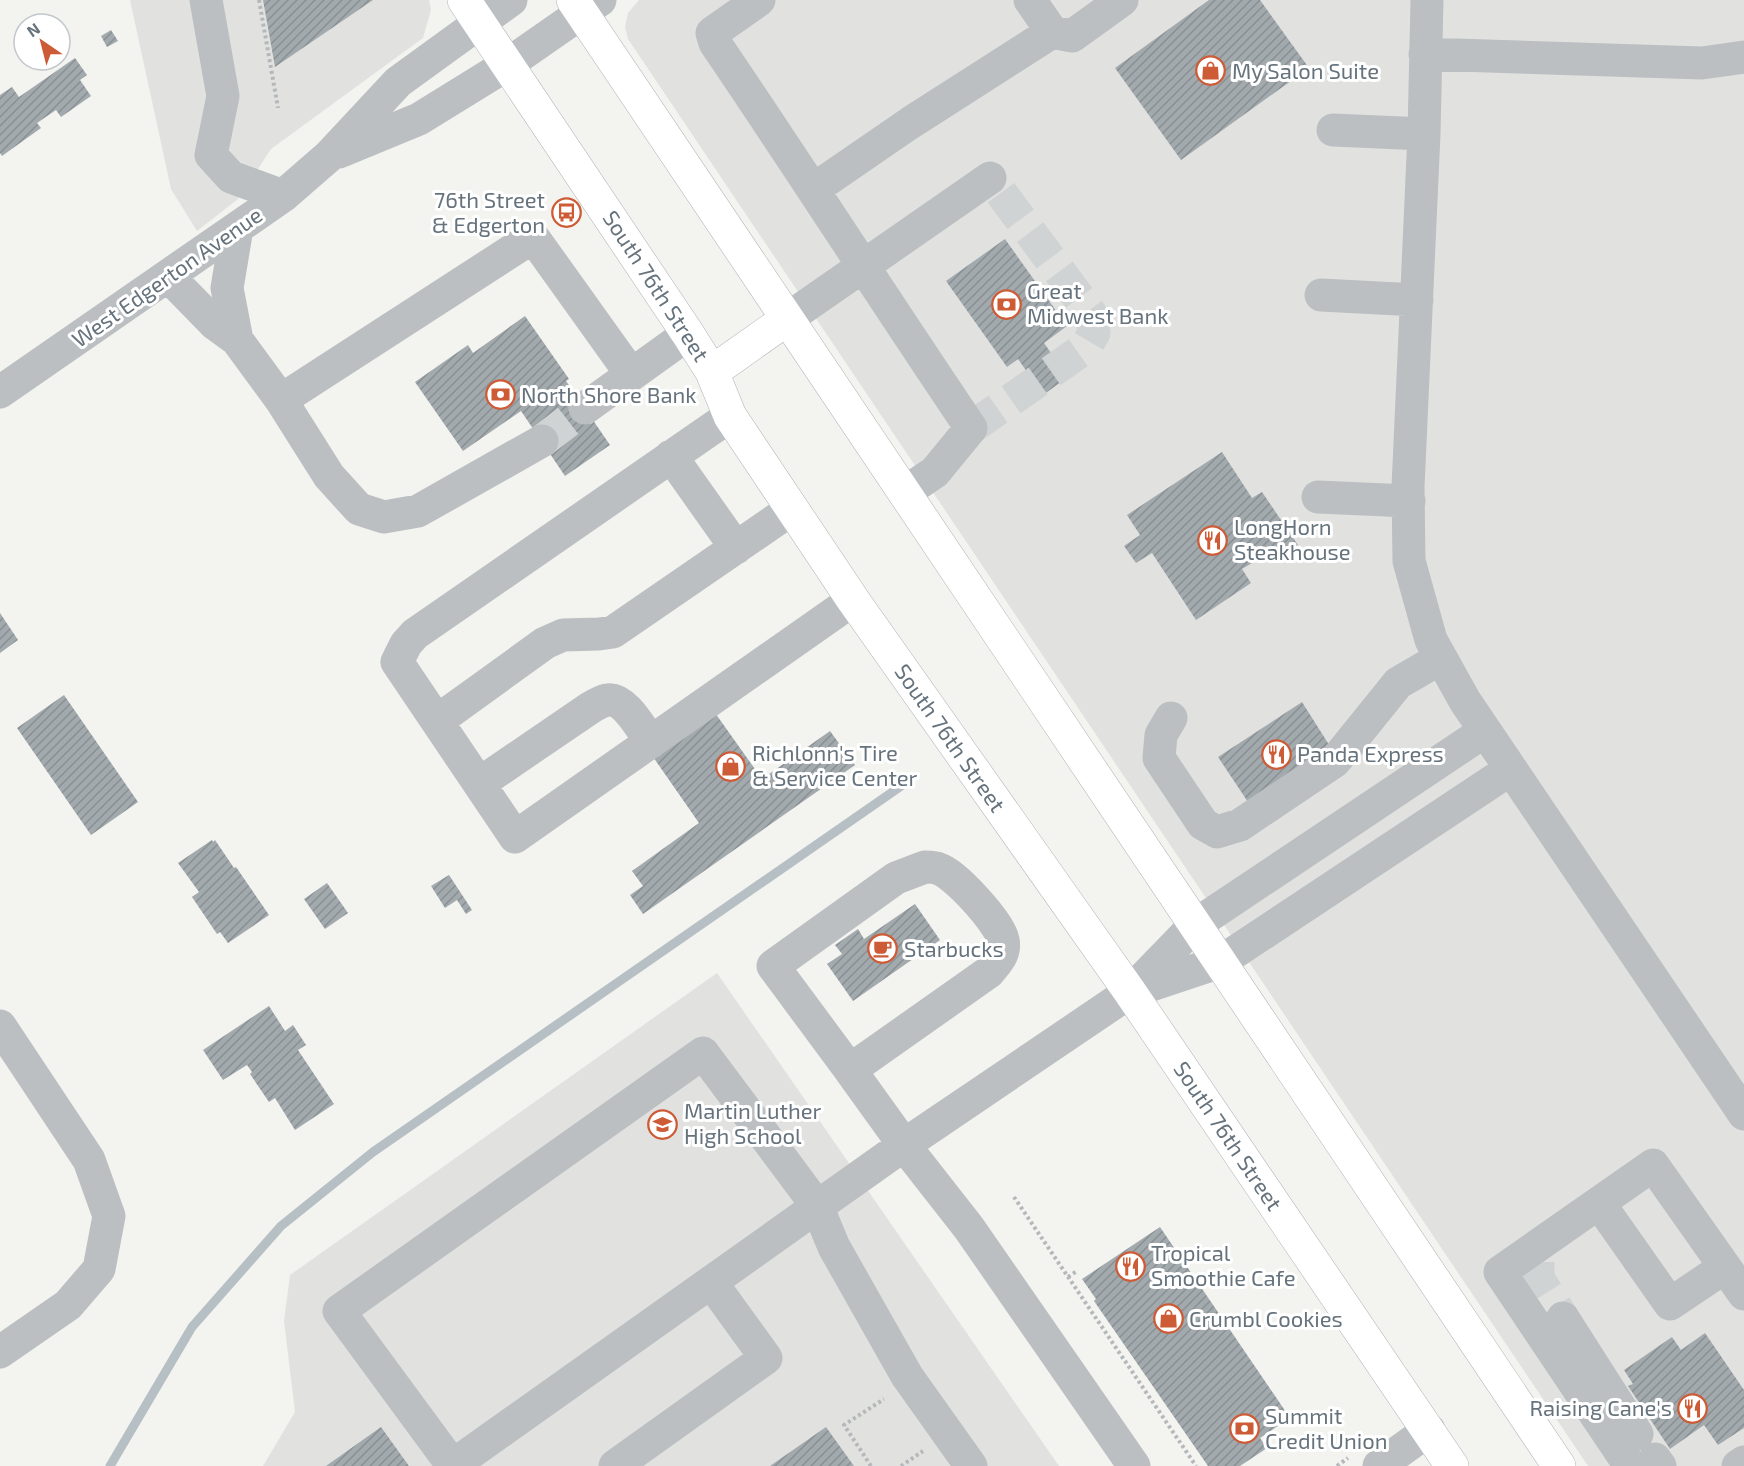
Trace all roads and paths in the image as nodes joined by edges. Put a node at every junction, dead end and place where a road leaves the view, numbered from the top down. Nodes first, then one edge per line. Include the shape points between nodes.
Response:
1 (207, 0) edge
2 (259, 0) edge
3 (511, 0) edge
4 (759, 0) edge
5 (1030, 0) edge
6 (1122, 0) edge
7 (1427, 0) edge
8 (585, 4) edge
9 (471, 11) edge
10 (1052, 32) junction
11 (1425, 54) junction
12 (1744, 57) edge
13 (508, 64) junction
14 (278, 108) dead end
15 (1333, 130) dead end
16 (1424, 134) junction
17 (329, 156) junction
18 (990, 178) dead end
19 (814, 189) junction
20 (283, 196) junction
21 (237, 228) junction
22 (862, 267) junction
23 (169, 276) junction
24 (1321, 295) dead end
25 (1417, 300) junction
26 (787, 319) junction
27 (688, 334) junction
28 (237, 340) junction
29 (712, 372) junction
30 (631, 374) junction
31 (0, 392) edge
32 (281, 400) junction
33 (585, 408) tunnel mouth
34 (730, 416) junction
35 (542, 441) tunnel mouth
36 (671, 456) junction
37 (904, 493) junction
38 (1318, 497) dead end
39 (1409, 501) junction
40 (792, 509) junction
41 (736, 548) junction
42 (853, 600) junction
43 (1442, 658) junction
44 (1171, 718) dead end
45 (437, 721) junction
46 (1485, 730) junction
47 (651, 742) junction
48 (1511, 769) junction
49 (480, 783) junction
50 (1195, 925) junction
51 (1220, 962) junction
52 (1130, 992) junction
53 (0, 1026) edge
54 (850, 1070) junction
55 (1744, 1114) edge
56 (904, 1145) junction
57 (1014, 1197) dead end
58 (1599, 1203) junction
59 (817, 1206) junction
60 (1725, 1267) junction
61 (1077, 1271) dead end
62 (1068, 1277) junction
63 (711, 1282) junction
64 (1744, 1294) edge
65 (1563, 1318) tunnel mouth
66 (0, 1352) edge
67 (891, 1395) dead end
68 (1429, 1430) junction
69 (928, 1448) dead end
70 (1645, 1456) edge
71 (1744, 1462) edge
72 (452, 1466) edge
73 (615, 1466) edge
74 (871, 1466) edge
75 (901, 1466) edge
76 (971, 1466) edge
77 (1134, 1466) edge
78 (1196, 1466) edge
79 (1379, 1466) edge
80 (1452, 1466) edge
81 (1559, 1466) edge
82 (1738, 1466) edge

1 - 20 street via 223,96 211,154 231,177
2 - 14 path
3 - 9 street, West Edgerton Avenue
4 - 19 street via 712,33 715,44
5 - 10 street
6 - 10 street via 1072,36
7 - 11 street
8 - 13 street, West Edgerton Avenue
8 - 26 main road
9 - 13 main road, South 76th Street
9 - 17 street, West Edgerton Avenue
10 - 19 street
11 - 12 street via 1702,63
11 - 16 street
13 - 17 street, West Edgerton Avenue via 419,119
13 - 27 main road, South 76th Street
15 - 16 street
16 - 25 street
17 - 20 street, West Edgerton Avenue
18 - 22 street
19 - 22 street
20 - 21 street, West Edgerton Avenue
21 - 23 street, West Edgerton Avenue
21 - 28 street via 227,288
22 - 26 street
22 - 37 street via 971,428 935,472
23 - 28 street via 215,324
23 - 31 street, West Edgerton Avenue
24 - 25 street
25 - 39 street
26 - 29 main road
26 - 37 main road
27 - 29 main road, South 76th Street
27 - 30 street
28 - 32 street
29 - 34 main road, South 76th Street
30 - 32 street via 533,237
30 - 33 street
32 - 35 street via 329,476 359,509 384,517 418,511
34 - 36 street
34 - 40 main road, South 76th Street
36 - 41 street
36 - 45 street via 406,644 397,662
37 - 50 main road
38 - 39 street
39 - 43 street via 1409,561 1431,640
40 - 41 street
40 - 42 main road, South 76th Street
41 - 45 street via 613,632 563,635 545,643
42 - 47 street
42 - 52 main road, South 76th Street
43 - 44 street via 1398,683 1335,761 1240,825 1217,832 1203,824 1159,758 1161,735
43 - 46 street
45 - 49 street
46 - 48 street
46 - 50 street
47 - 49 street via 626,707 618,700 608,699
47 - 49 street via 515,837
48 - 51 street
48 - 55 street
50 - 51 main road
50 - 52 street
51 - 52 street
51 - 81 main road
52 - 56 street
52 - 68 main road, South 76th Street
53 - 66 street via 89,1160 109,1216 99,1269 68,1305
54 - 54 street via 1002,958 1003,940 995,923 969,893 939,869 925,867 896,878 773,966
54 - 56 street
56 - 59 street
56 - 77 street via 969,1228
57 - 62 path
58 - 60 street via 1670,1304
58 - 60 street via 1653,1165
58 - 70 street via 1538,1254 1500,1272
59 - 63 street
59 - 72 street via 703,1053 348,1304 339,1311
59 - 76 street via 834,1247 907,1376
60 - 64 street
61 - 62 path
62 - 78 path
63 - 72 street
63 - 73 street via 766,1358
65 - 70 street
67 - 74 path via 844,1425
68 - 79 street
68 - 80 main road, South 76th Street
69 - 75 path
71 - 82 street

